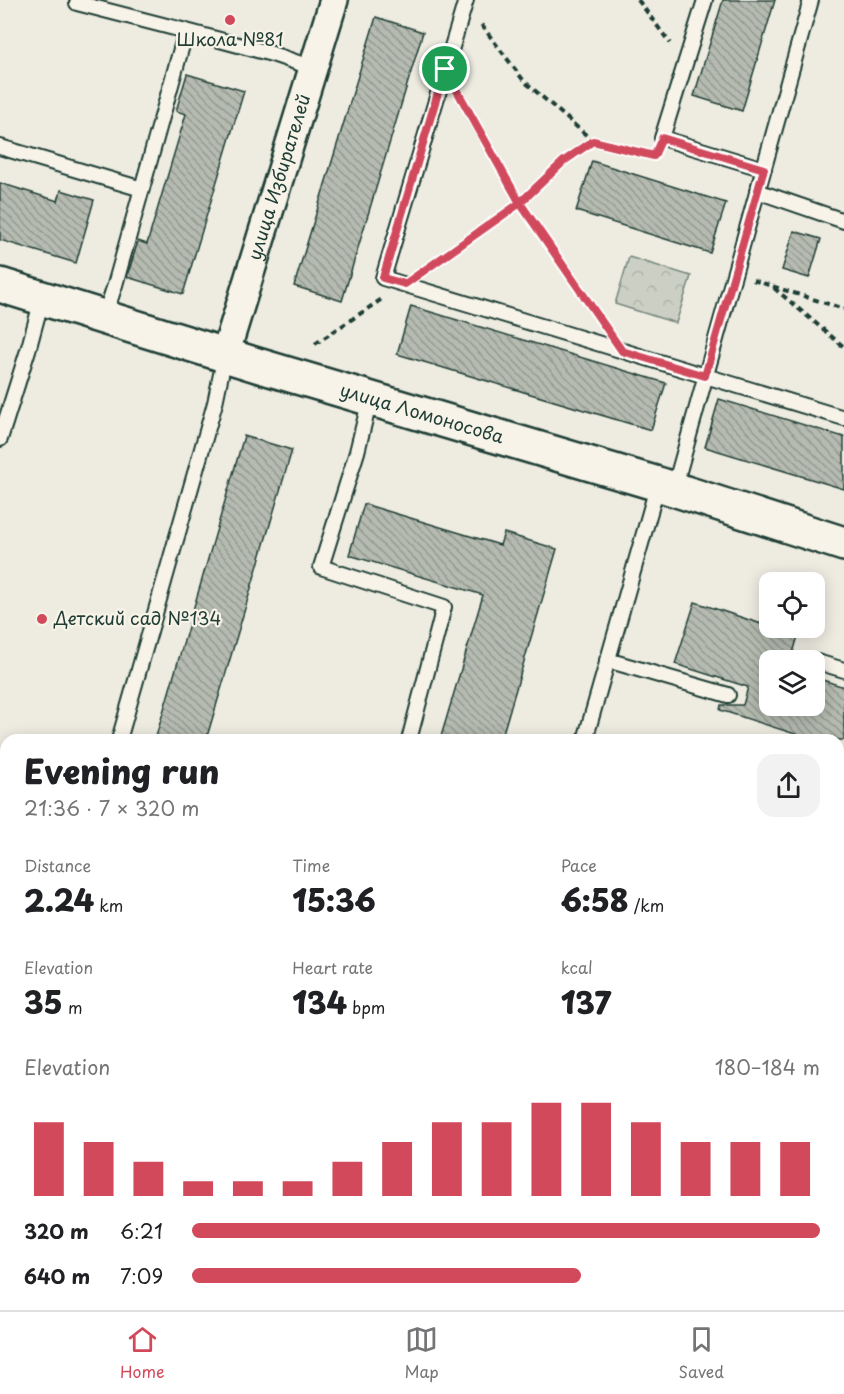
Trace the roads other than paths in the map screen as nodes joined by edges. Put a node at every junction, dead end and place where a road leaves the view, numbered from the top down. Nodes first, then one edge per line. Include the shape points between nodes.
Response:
1 (334, 0) edge
2 (705, 0) edge
3 (811, 0) edge
4 (465, 2) edge
5 (77, 3) dead end
6 (186, 31) junction
7 (313, 68) junction
8 (0, 147) edge
9 (764, 169) junction
10 (142, 189) junction
11 (757, 191) junction
12 (844, 221) edge
13 (0, 285) edge
14 (42, 299) junction
15 (104, 318) junction
16 (225, 355) junction
17 (705, 376) junction
18 (370, 399) junction
19 (844, 418) edge
20 (0, 439) edge
21 (666, 487) junction
22 (844, 544) edge
23 (608, 660) junction
24 (825, 665) edge
25 (844, 670) edge
26 (728, 695) dead end
27 (121, 734) edge
28 (411, 734) edge
29 (587, 734) edge

1 - 7 street, улица Избирателей
2 - 9 lane via 662,138
3 - 9 lane
4 - 17 lane via 383,278
5 - 6 lane
6 - 7 lane
6 - 10 lane
7 - 16 street, улица Избирателей
8 - 10 lane
9 - 11 lane
10 - 15 lane
11 - 12 lane
11 - 17 lane
13 - 14 street, улица Ломоносова
14 - 15 street, улица Ломоносова
14 - 20 lane
15 - 16 street, улица Ломоносова
16 - 18 street, улица Ломоносова
16 - 27 lane
17 - 19 lane
17 - 21 lane
18 - 21 street, улица Ломоносова
18 - 28 lane via 321,567 444,607
21 - 22 street, улица Ломоносова
21 - 23 lane
23 - 26 lane
23 - 29 lane
24 - 25 lane

